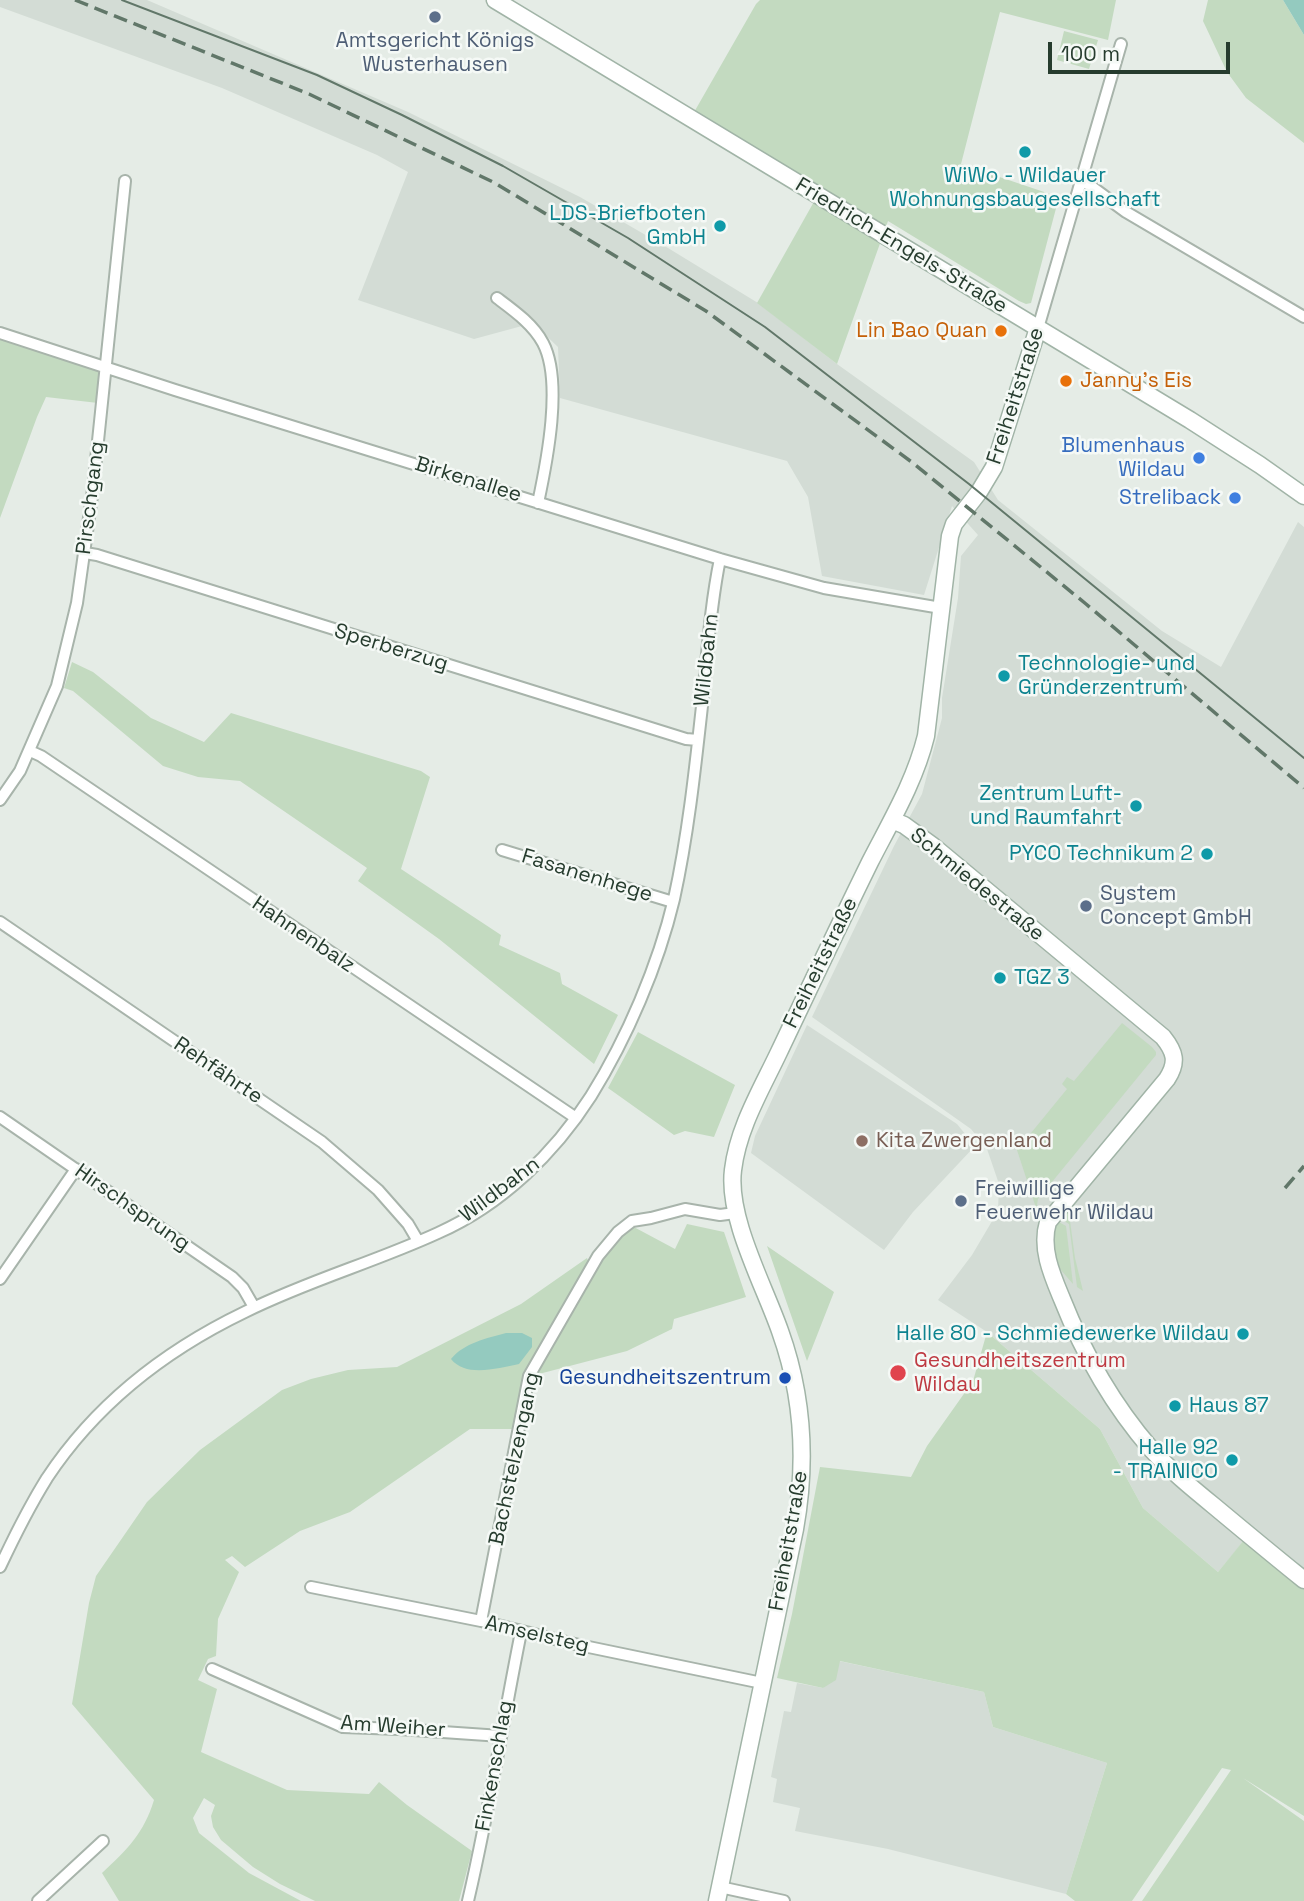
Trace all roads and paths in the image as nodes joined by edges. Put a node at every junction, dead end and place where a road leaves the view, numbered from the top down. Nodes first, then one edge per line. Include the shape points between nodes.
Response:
1 (495, 0) edge
2 (1121, 44) dead end
3 (125, 181) dead end
4 (1080, 182) junction
5 (497, 298) dead end
6 (1304, 317) edge
7 (1038, 328) junction
8 (0, 333) edge
9 (106, 368) junction
10 (1304, 496) edge
11 (538, 503) junction
12 (85, 554) junction
13 (720, 559) junction
14 (941, 608) junction
15 (698, 740) junction
16 (30, 751) junction
17 (0, 800) edge
18 (892, 820) junction
19 (502, 850) dead end
20 (673, 902) junction
21 (0, 922) edge
22 (0, 1117) edge
23 (576, 1118) junction
24 (76, 1169) junction
25 (736, 1213) junction
26 (418, 1241) junction
27 (0, 1279) edge
28 (254, 1307) junction
29 (0, 1567) edge
30 (1304, 1580) edge
31 (311, 1587) dead end
32 (481, 1621) junction
33 (521, 1632) junction
34 (212, 1669) dead end
35 (762, 1683) junction
36 (501, 1736) junction
37 (103, 1841) dead end
38 (719, 1894) edge
39 (38, 1901) edge
40 (468, 1901) edge
41 (784, 1901) edge

1 - 7 street, Friedrich-Engels-Straße
2 - 4 street, Freiheitstraße
3 - 9 street, Pirschgang
4 - 6 street
4 - 7 street, Freiheitstraße
5 - 11 street via 536,331 552,376 550,431
7 - 10 street, Friedrich-Engels-Straße
7 - 14 street, Freiheitstraße via 994,467 954,524
8 - 9 street, Birkenallee
9 - 11 street, Birkenallee
9 - 12 street, Pirschgang
11 - 13 street, Birkenallee
12 - 15 street, Sperberzug
12 - 16 street, Pirschgang via 59,681
13 - 14 street, Birkenallee via 824,588
13 - 15 street, Wildbahn
14 - 18 street, Freiheitstraße via 926,736
15 - 20 street, Wildbahn
16 - 17 street, Pirschgang
16 - 23 street, Hahnenbalz
18 - 25 street, Freiheitstraße via 739,1137 733,1177
18 - 30 street, Schmiedestraße via 930,845 1163,1037 1173,1051 1174,1069 1048,1222 1046,1248 1052,1275 1071,1323 1128,1421 1182,1479
19 - 20 street, Fasanenhege
20 - 23 street, Wildbahn via 629,1026
21 - 26 street, Rehfährte via 321,1142 378,1190
22 - 24 street, Hirschsprung
23 - 26 street, Wildbahn via 513,1186
24 - 27 street
24 - 28 street, Hirschsprung via 232,1277
25 - 32 street, Bachstelzengang via 685,1209 632,1221 598,1256 529,1376
25 - 35 street, Freiheitstraße via 782,1336 795,1384 802,1439 797,1519
26 - 28 street, Wildbahn
28 - 29 street, Wildbahn via 155,1364 106,1407 48,1477
31 - 32 street, Amselsteg
32 - 33 street, Amselsteg
33 - 35 street, Amselsteg
33 - 36 street, Finkenschlag
34 - 36 street, Am Weiher via 337,1726
35 - 38 street, Freiheitstraße
36 - 40 street, Finkenschlag
37 - 39 street
38 - 41 street

